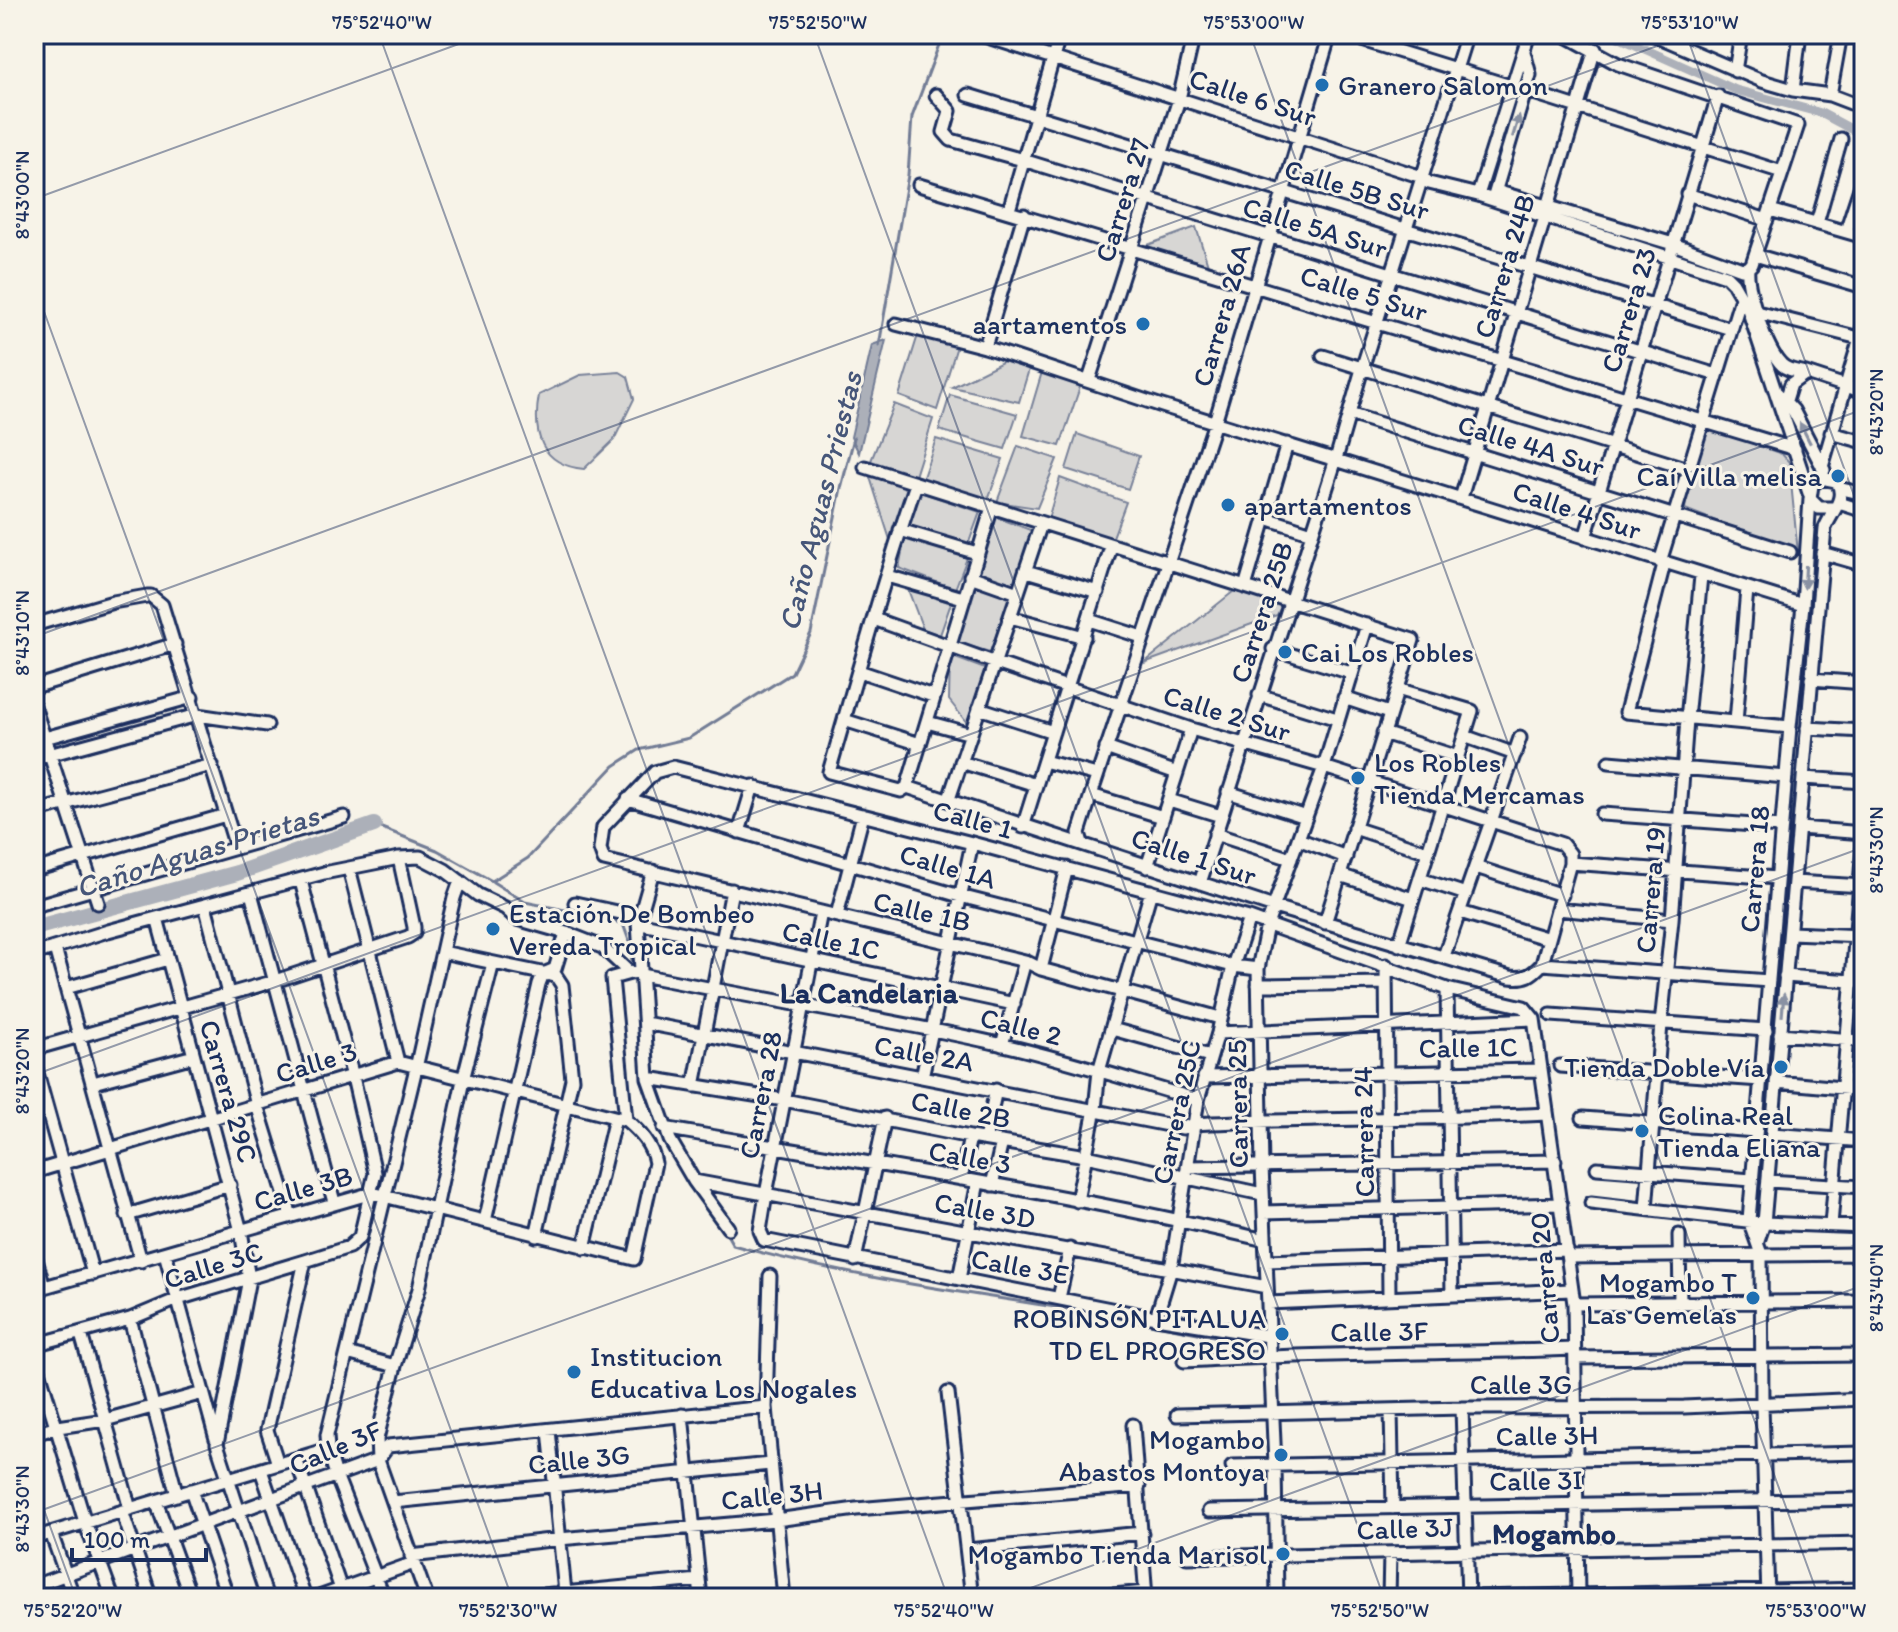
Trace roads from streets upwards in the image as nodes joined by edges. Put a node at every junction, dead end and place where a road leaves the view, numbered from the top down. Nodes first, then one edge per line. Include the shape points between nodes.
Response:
1 (978, 34) edge
2 (1060, 34) edge
3 (1194, 34) edge
4 (1330, 34) edge
5 (1342, 34) edge
6 (1467, 34) edge
7 (1529, 34) edge
8 (1563, 34) edge
9 (1652, 34) edge
10 (1687, 34) edge
11 (1741, 34) edge
12 (1800, 34) edge
13 (1841, 34) edge
14 (1684, 48) junction
15 (1595, 49) junction
16 (1524, 52) junction
17 (1053, 58) junction
18 (1456, 69) junction
19 (1735, 71) junction
20 (1514, 87) junction
21 (1793, 90) junction
22 (1527, 91) junction
23 (936, 95) dead end
24 (968, 95) dead end
25 (1830, 95) junction
26 (1718, 96) junction
27 (1179, 99) junction
28 (1577, 107) junction
29 (1864, 108) edge
30 (1036, 116) junction
31 (1300, 137) junction
32 (1841, 139) dead end
33 (1701, 145) junction
34 (1161, 154) junction
35 (1023, 160) junction
36 (1782, 172) junction
37 (1864, 176) edge
38 (1422, 177) junction
39 (919, 185) dead end
40 (1283, 192) junction
41 (1687, 194) junction
42 (1478, 195) junction
43 (1494, 195) junction
44 (1148, 199) junction
45 (1009, 210) junction
46 (1546, 211) junction
47 (1024, 215) junction
48 (1768, 215) junction
49 (1817, 223) junction
50 (1406, 229) junction
51 (1846, 231) junction
52 (1864, 237) edge
53 (1269, 238) junction
54 (1673, 244) junction
55 (1132, 248) junction
56 (1755, 255) junction
57 (1669, 257) junction
58 (1530, 267) junction
59 (1748, 268) junction
60 (1391, 275) junction
61 (1254, 285) junction
62 (1864, 287) edge
63 (1741, 298) junction
64 (1654, 306) junction
65 (1757, 312) junction
66 (1515, 313) junction
67 (1377, 322) junction
68 (896, 324) dead end
69 (1864, 324) edge
70 (1731, 329) junction
71 (1862, 339) edge
72 (985, 347) junction
73 (1640, 352) junction
74 (1323, 356) dead end
75 (1501, 360) junction
76 (1362, 369) junction
77 (1806, 373) junction
78 (1717, 375) junction
79 (1089, 380) junction
80 (1845, 386) junction
81 (1864, 392) edge
82 (1781, 396) junction
83 (1626, 398) junction
84 (1486, 407) junction
85 (1349, 414) junction
86 (1703, 420) junction
87 (1215, 422) junction
88 (1831, 433) junction
89 (1864, 442) edge
90 (1287, 444) junction
91 (1612, 446) junction
92 (1795, 449) junction
93 (1474, 452) junction
94 (1336, 459) junction
95 (865, 467) dead end
96 (1688, 469) junction
97 (1825, 472) junction
98 (916, 484) junction
99 (1842, 489) junction
100 (1598, 491) junction
101 (1864, 494) edge
102 (1810, 496) junction
103 (1461, 498) junction
104 (1836, 506) junction
105 (992, 507) junction
106 (1864, 511) edge
107 (1674, 515) junction
108 (1266, 518) junction
109 (1041, 524) junction
110 (900, 530) junction
111 (1312, 533) junction
112 (1585, 538) junction
113 (1111, 547) junction
114 (1790, 552) dead end
115 (977, 553) junction
116 (1822, 553) junction
117 (1168, 562) junction
118 (1662, 563) junction
119 (1864, 565) edge
120 (1026, 571) junction
121 (887, 576) junction
122 (970, 576) junction
123 (1701, 576) junction
124 (1245, 587) junction
125 (1747, 589) junction
126 (1098, 592) junction
127 (1018, 593) junction
128 (963, 598) junction
129 (1290, 601) junction
130 (1803, 605) junction
131 (1010, 617) junction
132 (874, 619) junction
133 (1089, 620) junction
134 (34, 625) edge
135 (1367, 625) junction
136 (1084, 637) junction
137 (1142, 637) junction
138 (175, 644) junction
139 (949, 645) junction
140 (1273, 649) junction
141 (993, 662) junction
142 (859, 671) junction
143 (1351, 673) junction
144 (1811, 679) junction
145 (1864, 683) edge
146 (34, 687) edge
147 (1068, 687) junction
148 (1397, 689) junction
149 (1259, 695) junction
150 (933, 696) junction
151 (192, 697) junction
152 (1344, 698) junction
153 (1120, 704) junction
154 (34, 706) edge
155 (979, 708) junction
156 (1389, 713) junction
157 (197, 715) junction
158 (1337, 719) junction
159 (1687, 719) junction
160 (844, 720) junction
161 (927, 722) junction
162 (1736, 722) junction
163 (267, 725) dead end
164 (1790, 727) junction
165 (1807, 728) junction
166 (1191, 729) junction
167 (1864, 731) edge
168 (1053, 732) junction
169 (1383, 733) junction
170 (971, 734) junction
171 (1464, 736) junction
172 (1520, 738) dead end
173 (39, 740) edge
174 (1244, 743) junction
175 (920, 744) junction
176 (1106, 748) junction
177 (1515, 754) junction
178 (48, 755) junction
179 (1458, 757) junction
180 (34, 759) edge
181 (1044, 761) junction
182 (961, 762) junction
183 (1609, 762) dead end
184 (212, 765) junction
185 (1324, 767) junction
186 (1683, 767) junction
187 (1177, 773) junction
188 (1097, 775) junction
189 (1786, 777) junction
190 (1803, 778) junction
191 (1368, 781) junction
192 (1864, 782) edge
193 (1036, 785) junction
194 (753, 786) junction
195 (907, 787) junction
196 (1228, 792) junction
197 (1784, 794) junction
198 (1091, 795) junction
199 (1801, 796) junction
200 (628, 799) junction
201 (949, 799) junction
202 (1169, 800) junction
203 (67, 805) junction
204 (1443, 806) junction
205 (34, 812) edge
206 (1602, 814) dead end
207 (226, 815) junction
208 (863, 815) junction
209 (1221, 816) junction
210 (344, 817) dead end
211 (1163, 817) junction
212 (1306, 817) junction
213 (1680, 820) junction
214 (1492, 822) junction
215 (1023, 827) junction
216 (1781, 827) junction
217 (1354, 828) junction
218 (1799, 828) junction
219 (739, 832) junction
220 (1215, 834) junction
221 (1864, 835) edge
222 (1298, 839) junction
223 (972, 843) junction
224 (1082, 843) junction
225 (236, 847) junction
226 (1428, 852) junction
227 (83, 856) junction
228 (1346, 857) junction
229 (399, 858) junction
230 (1291, 859) junction
231 (610, 861) joint
232 (1570, 863) junction
233 (850, 864) junction
234 (1147, 867) junction
235 (1476, 867) junction
236 (349, 868) junction
237 (1067, 868) junction
238 (34, 870) edge
239 (653, 871) junction
240 (1676, 871) junction
241 (1340, 875) junction
242 (1777, 878) junction
243 (1420, 879) junction
244 (301, 881) junction
245 (460, 881) junction
246 (1794, 882) junction
247 (1200, 883) junction
248 (1862, 886) edge
249 (95, 890) junction
250 (732, 890) junction
251 (1151, 891) junction
252 (251, 893) junction
253 (1466, 894) junction
254 (1562, 895) junction
255 (960, 896) junction
256 (1413, 899) junction
257 (98, 903) dead end
258 (575, 903) dead end
259 (205, 905) junction
260 (34, 906) edge
261 (1557, 909) junction
262 (821, 912) junction
263 (1460, 912) junction
264 (837, 915) junction
265 (1270, 917) junction
266 (157, 918) junction
267 (1249, 918) junction
268 (1053, 919) junction
269 (639, 920) junction
270 (1672, 920) junction
271 (1325, 923) junction
272 (566, 933) junction
273 (1790, 933) junction
274 (1860, 936) edge
275 (1549, 939) junction
276 (722, 941) junction
277 (950, 942) junction
278 (1136, 942) junction
279 (1399, 945) junction
280 (55, 948) junction
281 (370, 948) junction
282 (442, 952) junction
283 (34, 954) edge
284 (1444, 956) junction
285 (168, 959) junction
286 (812, 960) junction
287 (1025, 961) junction
288 (493, 963) junction
289 (321, 964) junction
290 (1542, 964) junction
291 (1386, 965) junction
292 (1233, 966) junction
293 (1041, 969) junction
294 (1258, 969) junction
295 (543, 974) junction
296 (636, 974) junction
297 (1666, 975) junction
298 (1785, 976) junction
299 (275, 981) junction
300 (1769, 981) junction
301 (1858, 982) edge
302 (1386, 983) junction
303 (1258, 985) junction
304 (66, 988) junction
305 (941, 988) junction
306 (1447, 989) junction
307 (713, 990) junction
308 (1123, 990) junction
309 (228, 994) junction
310 (802, 1004) junction
311 (1014, 1004) junction
312 (181, 1008) junction
313 (1551, 1015) dead end
314 (1220, 1018) junction
315 (1534, 1019) junction
316 (645, 1023) junction
317 (1661, 1024) junction
318 (1447, 1025) junction
319 (1387, 1026) junction
320 (1112, 1029) junction
321 (931, 1030) junction
322 (1766, 1030) junction
323 (1259, 1031) junction
324 (1218, 1033) junction
325 (1780, 1034) junction
326 (703, 1035) junction
327 (79, 1037) junction
328 (1847, 1039) junction
329 (1864, 1041) edge
330 (1002, 1045) junction
331 (34, 1049) edge
332 (793, 1053) junction
333 (194, 1056) junction
334 (1210, 1056) junction
335 (34, 1062) edge
336 (398, 1062) junction
337 (1560, 1066) dead end
338 (416, 1068) junction
339 (1540, 1070) junction
340 (1099, 1071) junction
341 (1448, 1071) junction
342 (1387, 1073) junction
343 (1658, 1073) junction
344 (353, 1077) junction
345 (922, 1077) junction
346 (1204, 1077) junction
347 (1260, 1077) junction
348 (648, 1078) junction
349 (463, 1080) junction
350 (1761, 1080) junction
351 (1776, 1082) junction
352 (93, 1083) junction
353 (694, 1086) junction
354 (1842, 1089) junction
355 (996, 1090) junction
356 (1864, 1090) edge
357 (303, 1091) junction
358 (516, 1092) junction
359 (784, 1100) junction
360 (1198, 1100) junction
361 (257, 1105) junction
362 (566, 1105) junction
363 (1758, 1108) junction
364 (1095, 1109) junction
365 (1774, 1110) junction
366 (1547, 1114) junction
367 (885, 1118) junction
368 (1583, 1118) dead end
369 (212, 1119) junction
370 (620, 1119) junction
371 (1387, 1119) junction
372 (1449, 1119) junction
373 (1261, 1121) junction
374 (1653, 1123) junction
375 (1193, 1124) junction
376 (664, 1128) junction
377 (1756, 1131) junction
378 (1772, 1134) junction
379 (970, 1137) junction
380 (985, 1139) junction
381 (1838, 1139) junction
382 (1864, 1141) edge
383 (1002, 1142) junction
384 (775, 1147) junction
385 (108, 1149) junction
386 (1086, 1156) junction
387 (1555, 1161) junction
388 (1448, 1162) junction
389 (63, 1164) junction
390 (1386, 1164) junction
391 (875, 1165) junction
392 (1262, 1167) junction
393 (1597, 1168) dead end
394 (34, 1172) edge
395 (1187, 1172) junction
396 (1650, 1173) junction
397 (961, 1179) junction
398 (1752, 1180) junction
399 (694, 1181) junction
400 (1768, 1181) junction
401 (978, 1182) junction
402 (230, 1185) junction
403 (992, 1185) junction
404 (1834, 1185) junction
405 (1864, 1187) edge
406 (372, 1193) junction
407 (766, 1194) junction
408 (1262, 1194) junction
409 (384, 1197) junction
410 (1077, 1201) junction
411 (334, 1202) junction
412 (1591, 1203) dead end
413 (1561, 1204) junction
414 (1450, 1207) junction
415 (1388, 1208) junction
416 (1646, 1209) junction
417 (437, 1211) junction
418 (865, 1212) junction
419 (1264, 1212) junction
420 (127, 1215) junction
421 (291, 1216) junction
422 (1179, 1220) junction
423 (1749, 1220) junction
424 (485, 1221) junction
425 (1764, 1223) junction
426 (1831, 1225) junction
427 (1864, 1227) edge
428 (728, 1228) dead end
429 (241, 1231) junction
430 (968, 1232) junction
431 (1679, 1235) dead end
432 (536, 1236) junction
433 (764, 1240) joint
434 (1265, 1240) junction
435 (1758, 1241) junction
436 (584, 1248) junction
437 (1070, 1249) junction
438 (34, 1252) edge
439 (165, 1253) junction
440 (1568, 1254) junction
441 (1761, 1254) junction
442 (1390, 1255) junction
443 (1453, 1255) junction
444 (1680, 1256) junction
445 (855, 1260) junction
446 (141, 1261) junction
447 (305, 1261) junction
448 (1267, 1261) junction
449 (1863, 1266) edge
450 (1171, 1269) junction
451 (93, 1274) junction
452 (770, 1276) dead end
453 (249, 1279) junction
454 (959, 1279) junction
455 (1267, 1287) junction
456 (39, 1289) edge
457 (1571, 1290) junction
458 (1452, 1295) junction
459 (1389, 1297) junction
460 (1059, 1298) junction
461 (178, 1299) junction
462 (1864, 1301) edge
463 (1268, 1303) junction
464 (1680, 1303) junction
465 (1762, 1303) junction
466 (1574, 1304) junction
467 (1156, 1318) junction
468 (130, 1319) junction
469 (81, 1334) junction
470 (1268, 1336) junction
471 (34, 1345) edge
472 (347, 1353) junction
473 (34, 1354) edge
474 (1574, 1354) junction
475 (1763, 1355) junction
476 (1864, 1355) edge
477 (1269, 1356) junction
478 (1184, 1361) dead end
479 (395, 1366) junction
480 (203, 1393) junction
481 (948, 1393) dead end
482 (1864, 1399) edge
483 (1762, 1405) junction
484 (152, 1406) junction
485 (766, 1407) junction
486 (1462, 1408) junction
487 (1574, 1408) junction
488 (1391, 1410) junction
489 (1272, 1413) junction
490 (682, 1415) junction
491 (1177, 1415) dead end
492 (105, 1420) junction
493 (1133, 1425) dead end
494 (58, 1427) junction
495 (549, 1430) junction
496 (34, 1434) edge
497 (217, 1444) junction
498 (328, 1449) junction
499 (1864, 1453) edge
500 (1765, 1454) junction
501 (296, 1459) junction
502 (1575, 1459) junction
503 (378, 1460) junction
504 (1465, 1461) junction
505 (1392, 1463) junction
506 (278, 1464) junction
507 (770, 1464) junction
508 (1275, 1465) junction
509 (1232, 1466) dead end
510 (261, 1470) junction
511 (687, 1472) junction
512 (336, 1475) junction
513 (227, 1480) junction
514 (306, 1486) junction
515 (554, 1486) junction
516 (1139, 1486) junction
517 (191, 1490) junction
518 (177, 1495) junction
519 (271, 1499) junction
520 (1864, 1499) edge
521 (156, 1501) junction
522 (961, 1501) junction
523 (393, 1502) junction
524 (1766, 1502) junction
525 (1577, 1504) junction
526 (1466, 1505) junction
527 (1393, 1508) junction
528 (126, 1510) junction
529 (1209, 1511) dead end
530 (1275, 1511) junction
531 (237, 1512) junction
532 (776, 1520) junction
533 (85, 1522) junction
534 (202, 1525) junction
535 (693, 1527) junction
536 (51, 1533) junction
537 (1142, 1533) junction
538 (168, 1537) junction
539 (34, 1538) edge
540 (559, 1539) junction
541 (1864, 1543) edge
542 (1768, 1545) junction
543 (1578, 1549) junction
544 (134, 1550) junction
545 (967, 1550) junction
546 (1468, 1550) junction
547 (1390, 1553) junction
548 (1187, 1557) dead end
549 (1278, 1557) junction
550 (413, 1559) junction
551 (101, 1561) junction
552 (65, 1575) junction
553 (376, 1577) junction
554 (699, 1580) junction
555 (34, 1586) edge
556 (1864, 1589) edge
557 (565, 1593) junction
558 (612, 1593) edge
559 (343, 1594) edge
560 (1768, 1594) edge
561 (1146, 1595) edge
562 (1578, 1596) edge
563 (74, 1598) edge
564 (113, 1598) edge
565 (151, 1598) edge
566 (191, 1598) edge
567 (228, 1598) edge
568 (267, 1598) edge
569 (305, 1598) edge
570 (316, 1598) edge
571 (384, 1598) edge
572 (427, 1598) edge
573 (511, 1598) edge
574 (701, 1598) edge
575 (784, 1598) edge
576 (972, 1598) edge
577 (1080, 1598) edge
578 (1277, 1598) edge
579 (1389, 1598) edge
580 (1427, 1598) edge
581 (1468, 1598) edge

1 - 17 street, Calle 6 Sur
2 - 17 street
3 - 27 street, Carrera 27
4 - 31 street, Carrera 26A
5 - 18 street
6 - 18 street, Carrera 25B
7 - 16 street
8 - 15 street
9 - 14 street
10 - 14 street
11 - 19 street
12 - 21 street
13 - 25 street
14 - 19 street
15 - 26 street via 1618,64
15 - 28 street, Carrera 24B
16 - 20 street
16 - 22 street via 1530,75
17 - 27 street, Calle 6 Sur
17 - 30 street
18 - 20 street
18 - 38 street, Carrera 25B
19 - 21 street
20 - 42 street
21 - 25 street
22 - 28 street
43 -> 22 street
23 - 35 street, Calle 5A Sur via 950,111 946,137
24 - 30 street, Calle 5B Sur
25 - 29 street
26 - 33 street, Carrera 23
26 - 36 street via 1798,125
27 - 31 street, Calle 6 Sur
27 - 34 street, Carrera 27
28 - 33 street
28 - 46 street, Carrera 24B
30 - 34 street, Calle 5B Sur
30 - 35 street
31 - 38 street, Calle 6 Sur
31 - 40 street, Carrera 26A
32 - 49 street
33 - 36 street
33 - 41 street, Carrera 23
34 - 40 street, Calle 5B Sur
34 - 44 street, Carrera 27
35 - 44 street, Calle 5A Sur
35 - 45 street
36 - 48 street
37 - 51 street
38 - 42 street, Calle 6 Sur
38 - 50 street, Carrera 25B
39 - 45 street, Calle 5 Sur
40 - 50 street, Calle 5B Sur
40 - 53 street, Carrera 26A
41 - 48 street
41 - 54 street, Carrera 23
42 - 43 street, Calle 6 Sur
43 - 46 street, Calle 6 Sur
44 - 53 street, Calle 5A Sur
44 - 55 street, Carrera 27
45 - 47 street, Calle 5 Sur
46 - 54 street
46 - 57 street, Calle 6 Sur
46 - 58 street, Carrera 24B
47 - 55 street, Calle 5 Sur
47 - 72 street
48 - 49 street
48 - 56 street
49 - 51 street
50 - 58 street, Calle 5B Sur
50 - 60 street, Carrera 25B
51 - 52 street
53 - 60 street, Calle 5A Sur
53 - 61 street, Carrera 26A
54 - 57 street, Carrera 23
54 - 59 street
55 - 61 street, Calle 5 Sur
55 - 79 street, Carrera 27
56 - 59 street
56 - 62 street
57 - 63 street, Calle 6 Sur via 1726,276
57 - 64 street, Carrera 23
58 - 64 street, Calle 5B Sur
58 - 66 street, Carrera 24B
59 - 65 street
60 - 66 street, Calle 5A Sur
60 - 67 street, Carrera 25B
61 - 67 street, Calle 5 Sur
61 - 87 street, Carrera 26A
63 - 70 street
63 - 82 street
64 - 70 street, Calle 5B Sur
64 - 73 street, Carrera 23
65 - 71 street
65 - 77 street via 1779,363
66 - 73 street, Calle 5A Sur
66 - 75 street, Carrera 24B
67 - 75 street, Calle 5 Sur
67 - 76 street, Carrera 25B
68 - 72 street, Calle 4 Sur
69 - 71 street
70 - 78 street
71 - 80 street
72 - 79 street, Calle 4 Sur
73 - 78 street, Calle 5A Sur
73 - 83 street, Carrera 23
74 - 76 street
75 - 83 street, Calle 5 Sur
75 - 84 street, Carrera 24B
76 - 84 street
76 - 85 street, Carrera 25B
77 - 80 street
77 - 82 street
78 - 86 street
79 - 87 street, Calle 4 Sur
80 - 81 street
80 - 88 street
82 - 92 street
97 -> 82 street
83 - 86 street, Calle 5 Sur
83 - 91 street, Carrera 23
84 - 91 street
84 - 93 street, Carrera 24B
85 - 93 street, Calle 4A Sur
85 - 94 street, Carrera 25B
86 - 92 street, Calle 5 Sur
86 - 96 street
87 - 90 street, Calle 4 Sur
87 - 117 street, Carrera 26A
88 - 89 street
88 - 97 street
90 - 94 street, Calle 4 Sur
90 - 108 street
91 - 96 street
91 - 100 street, Carrera 23
92 - 102 street
93 - 100 street, Calle 4A Sur
93 - 103 street, Carrera 24B
94 - 103 street, Calle 4 Sur
94 - 111 street, Carrera 25B
95 - 98 street
96 - 107 street
97 - 99 street
97 - 102 street
98 - 105 street
98 - 110 street
99 - 101 street
99 - 104 street
100 - 107 street, Calle 4A Sur
100 - 112 street, Carrera 23
102 - 104 street via 1819,508
102 -> 130 street, Carrera 18
103 - 112 street, Calle 4 Sur
104 - 106 street
104 - 116 street, Carrera 18 via 1825,528
105 - 109 street
105 - 115 street
107 - 114 street, Calle 4A Sur
107 - 118 street
108 - 111 street
108 - 124 street
109 - 113 street
109 - 120 street
110 - 115 street
110 - 121 street
111 - 129 street, Carrera 25B
112 - 118 street, Calle 4 Sur
113 - 117 street
113 - 126 street
115 - 122 street
116 - 119 street
116 - 144 street, Carrera 18
117 - 124 street
117 - 137 street, Carrera 26A
118 - 123 street, Calle 4 Sur
118 - 159 street via 1626,712
120 - 126 street
120 - 127 street
121 - 128 street
121 - 132 street
122 - 127 street
122 - 128 street
123 - 125 street, Calle 4 Sur
123 - 159 street, Carrera 19
124 - 129 street
125 - 130 street, Calle 4 Sur
125 - 162 street
126 - 133 street
127 - 131 street
128 - 139 street
129 - 135 street
129 - 140 street, Carrera 25B
130 - 164 street, Carrera 18
131 - 136 street
131 - 141 street
132 - 139 street, Calle 2 Sur
132 - 142 street
133 - 136 street
133 - 137 street
134 - 138 street via 151,596 162,605
135 - 143 street, Carrera 25
135 - 148 street via 1413,640
136 - 147 street
137 - 153 street, Carrera 26A
138 - 146 street
138 - 151 street
139 - 141 street, Calle 2 Sur
139 - 150 street
140 - 143 street
140 - 149 street, Carrera 25B
141 - 147 street, Calle 2 Sur
141 - 155 street
142 - 150 street
142 - 160 street
143 - 152 street, Carrera 25
144 - 145 street
144 - 165 street, Carrera 18
147 - 153 street, Calle 2 Sur
147 - 168 street
148 - 156 street
148 - 171 street via 1472,711
149 - 158 street
149 - 174 street, Carrera 25B
150 - 161 street
151 - 157 street
151 - 173 street
152 - 156 street
152 - 158 street, Carrera 25
153 - 166 street, Calle 2 Sur
153 - 176 street, Carrera 26A
154 - 173 street
155 - 168 street
155 - 170 street
156 - 169 street
157 - 163 street
157 - 178 street
157 - 184 street
158 - 185 street, Carrera 25
159 - 162 street
159 - 186 street, Carrera 19
160 - 175 street
160 - 195 street, Calle 1 Sur via 829,772 901,791
161 - 170 street
161 - 175 street
162 - 164 street
164 - 189 street, Carrera 18
165 - 167 street
165 - 190 street, Carrera 18
166 - 174 street, Calle 2 Sur
166 - 187 street
168 - 181 street
169 - 179 street
169 - 191 street
170 - 182 street
171 - 177 street
171 - 179 street
172 - 177 street
173 - 178 street
174 - 185 street, Calle 2 Sur
174 - 196 street, Carrera 25B
175 - 195 street
176 - 187 street
176 - 188 street, Carrera 26A
177 - 214 street
178 - 180 street
178 - 203 street
179 - 204 street
181 - 188 street
181 - 193 street
182 - 193 street
182 - 201 street
183 - 186 street
184 - 203 street
184 - 207 street
185 - 191 street, Calle 2 Sur
185 - 212 street, Carrera 25
186 - 189 street
186 - 213 street, Carrera 19
187 - 202 street
188 - 198 street, Carrera 26A
189 - 197 street, Carrera 18
190 - 192 street
190 - 199 street, Carrera 18
191 - 204 street, Calle 2 Sur
191 - 217 street
193 - 215 street
194 - 200 street, Calle 1 via 673,767 655,772
194 - 208 street, Calle 1
194 - 219 street
195 - 201 street, Calle 1 Sur
196 - 209 street, Carrera 25B
196 - 212 street
197 - 199 street
197 - 216 street, Carrera 18
198 - 211 street
198 - 224 street, Carrera 26A via 1079,833
199 - 218 street, Carrera 18
200 - 219 street, Calle 1A
200 - 231 street, Calle 1 via 603,827 600,849
201 - 215 street, Calle 1 Sur
202 - 209 street
202 - 211 street
203 - 205 street
203 - 227 street
204 - 214 street, Calle 2 Sur
204 - 226 street
206 - 213 street
207 - 225 street
207 - 227 street
208 - 223 street, Calle 1
208 - 233 street
209 - 220 street, Carrera 25B
210 - 225 street
211 - 234 street
212 - 222 street, Carrera 25
213 - 216 street
213 - 240 street, Carrera 19
214 - 232 street, Calle 2 Sur via 1567,847
214 - 235 street
215 - 224 street, Calle 1 Sur
216 - 242 street, Carrera 18
217 - 226 street
217 - 228 street
218 - 221 street
218 - 246 street, Carrera 18
219 - 233 street, Calle 1A
220 - 230 street
220 - 247 street, Carrera 25B
221 - 248 street
222 - 228 street
222 - 230 street, Carrera 25
223 - 237 street, Calle 1
223 - 255 street
224 - 234 street, Calle 1 Sur
225 - 249 street
226 - 243 street
227 - 238 street
227 - 249 street
228 - 241 street
229 - 236 street
229 - 245 street via 420,857
229 - 281 street via 414,933
230 - 265 street, Carrera 25
231 - 239 street, Calle 1B
232 - 240 street
232 - 254 street
233 - 255 street, Calle 1A
233 - 264 street
234 - 247 street, Calle 1 Sur
235 - 253 street
235 - 254 street
236 - 244 street
236 - 281 street
237 - 251 street, Calle 1
237 - 268 street
239 - 250 street, Calle 1B
239 - 269 street
240 - 242 street
240 - 270 street, Carrera 19
241 - 256 street
241 - 271 street
242 - 300 street, Carrera 18
243 - 253 street
243 - 256 street
244 - 252 street
244 - 289 street
245 - 272 street via 517,919
245 - 282 street
246 - 248 street
246 - 273 street, Carrera 18
247 - 265 street, Calle 1 Sur
248 - 274 street
249 - 257 street
249 - 260 street
250 - 262 street, Calle 1B
250 - 276 street
251 - 267 street, Calle 1
251 - 278 street
252 - 259 street
252 - 299 street
253 - 263 street
254 - 261 street
255 - 268 street, Calle 1A
255 - 277 street
256 - 279 street
258 - 269 street, Calle 1C
259 - 266 street
259 - 309 street
261 - 270 street
261 - 275 street
262 - 264 street, Calle 1B
262 - 286 street, Carrera 28
263 - 275 street
263 - 284 street
264 - 277 street, Calle 1B
265 - 267 street, Calle 1
265 - 271 street, Calle 1 Sur
265 - 291 street, Calle 1
265 - 294 street, Carrera 25
266 - 280 street
266 - 285 street, Carrera 29C
267 - 292 street, Carrera 25C
268 - 278 street, Calle 1A
268 - 293 street
269 - 276 street, Calle 1C
269 - 296 street
270 - 297 street, Carrera 19
271 - 279 street, Calle 1 Sur
272 - 295 street via 555,969
272 - 296 street via 602,947
273 - 274 street
273 - 298 street, Carrera 18
274 - 301 street
275 - 290 street
276 - 286 street, Calle 1C
276 - 307 street
277 - 287 street, Calle 1B
277 - 305 street
278 - 292 street, Calle 1A
278 - 308 street
279 - 284 street, Calle 1 Sur
280 - 283 street
280 - 304 street
281 - 289 street
281 - 336 street
282 - 288 street
282 - 338 street
284 - 290 street, Calle 1 Sur via 1510,977 1533,974
285 - 304 street
285 - 312 street, Carrera 29C
286 - 305 street, Calle 1C
286 - 310 street, Carrera 28
287 - 293 street, Calle 1B
287 - 311 street
288 - 295 street
288 - 349 street
289 - 299 street
289 - 344 street
290 - 297 street
291 - 302 street, Carrera 24
291 - 306 street
292 - 294 street, Calle 1A
292 - 314 street, Carrera 25C
293 - 308 street, Calle 1B
294 - 303 street, Carrera 25
295 - 358 street
295 - 362 street via 556,976 562,985 572,1079
296 - 307 street, Calle 2
296 - 316 street
296 - 370 street via 612,978
297 - 300 street
297 - 317 street, Carrera 19
298 - 301 street
325 -> 298 street, Carrera 18
299 - 309 street
299 - 357 street
300 - 322 street, Carrera 18
301 - 328 street
302 - 303 street
302 - 319 street, Carrera 24
303 - 323 street, Carrera 25
304 - 327 street
305 - 311 street, Calle 1C
305 - 321 street
306 - 315 street via 1524,1007
306 - 318 street
307 - 310 street, Calle 2
307 - 326 street
308 - 314 street, Calle 1B
308 - 320 street
309 - 312 street
309 - 361 street
310 - 321 street, Calle 2
310 - 332 street, Carrera 28
311 - 330 street
312 - 327 street
312 - 333 street, Carrera 29C
313 - 317 street
314 - 324 street, Carrera 25C
315 - 318 street
315 - 339 street, Carrera 20
316 - 326 street, Calle 2A
316 - 348 street
317 - 322 street
317 - 343 street, Carrera 19
318 - 319 street
318 - 341 street
319 - 323 street
319 - 342 street, Carrera 24
320 - 334 street
320 - 340 street
321 - 330 street, Calle 2
321 - 345 street
322 - 350 street, Carrera 18
323 - 324 street
323 - 347 street, Carrera 25
324 - 334 street, Carrera 25C
325 - 328 street
325 - 351 street, Carrera 18
326 - 332 street, Calle 2A
326 - 353 street
327 - 331 street
327 - 352 street
328 - 329 street
328 - 354 street
330 - 340 street, Calle 2
332 - 345 street, Calle 2A
332 - 359 street, Carrera 28
333 - 352 street
333 - 369 street, Carrera 29C
334 - 346 street, Carrera 25C
335 - 389 street
336 - 338 street, Calle 3
336 - 344 street, Calle 3
337 - 343 street, Calle 1C
338 - 349 street, Calle 3
338 - 409 street
339 - 341 street, Calle 1C
339 - 366 street, Carrera 20
340 - 360 street, Calle 2
340 - 364 street
341 - 342 street, Calle 1C
341 - 372 street
342 - 347 street, Calle 1C
342 - 371 street, Carrera 24
343 - 350 street, Calle 1C
343 - 374 street, Carrera 19
344 - 357 street, Calle 3
344 - 406 street via 375,1173
345 - 355 street, Calle 2A
346 - 347 street, Calle 1C
346 - 360 street, Carrera 25C
347 - 373 street, Carrera 25
348 - 353 street, Calle 2B
348 - 376 street
349 - 358 street, Calle 3
349 - 417 street
350 - 363 street, Carrera 18
351 - 354 street
351 - 365 street, Carrera 18
352 - 385 street
353 - 359 street, Calle 2B
354 - 356 street
354 - 381 street
355 - 364 street, Calle 2A
355 - 380 street
357 - 361 street, Calle 3
357 - 411 street
358 - 362 street, Calle 3
358 - 424 street
359 - 367 street, Calle 2B
359 - 384 street, Carrera 28
360 - 375 street, Carrera 25C
361 - 369 street, Calle 3
361 - 421 street
362 - 370 street, Calle 3
362 - 432 street
363 - 365 street
363 - 377 street, Carrera 18
364 - 375 street, Calle 2A via 1183,1128
364 - 386 street
365 - 378 street, Carrera 18
366 - 372 street
366 - 387 street, Carrera 20
367 - 379 street, Calle 2B
367 - 391 street
368 - 374 street
369 - 385 street, Calle 3
369 - 402 street, Carrera 29C
370 - 436 street
370 - 436 street, Calle 3B via 639,1131 655,1163 634,1259
371 - 372 street
371 - 373 street
371 - 390 street, Carrera 24
372 - 388 street
373 - 375 street
373 - 392 street, Carrera 25
374 - 377 street
374 - 396 street, Carrera 19
375 - 395 street, Carrera 25C
376 - 384 street, Calle 3
376 - 399 street
377 - 398 street, Carrera 18
378 - 381 street
378 - 400 street, Carrera 18
379 - 380 street, Calle 2B
379 - 397 street
380 - 383 street, Calle 2B
381 - 382 street
381 - 404 street
383 - 386 street, Calle 2B
383 - 403 street
384 - 391 street, Calle 3
384 - 407 street, Carrera 28
385 - 389 street, Calle 3
385 - 420 street
386 - 395 street, Calle 2B
386 - 410 street
387 - 388 street
387 - 413 street, Carrera 20
388 - 390 street
388 - 414 street
389 - 394 street, Calle 3
389 - 451 street
390 - 392 street
390 - 415 street, Carrera 24
391 - 397 street, Calle 3
391 - 418 street
392 - 395 street
392 - 408 street, Carrera 25
393 - 396 street
395 - 408 street, Calle 2B
395 - 422 street, Carrera 25C
396 - 398 street
396 - 416 street, Carrera 19
397 - 401 street, Calle 3
398 - 423 street, Carrera 18
399 - 407 street, Calle 3D
399 - 428 street
400 - 404 street
400 - 425 street, Carrera 18
401 - 403 street, Calle 3
401 - 430 street
402 - 420 street
402 - 429 street, Carrera 29C
403 - 410 street, Calle 3
404 - 405 street
404 - 426 street
406 - 409 street, Calle 3B
406 - 411 street, Calle 3B
406 - 447 street, Calle 3C via 355,1243
407 - 418 street, Calle 3D
407 - 433 street, Carrera 28 via 760,1231
408 - 419 street, Carrera 25
409 - 417 street, Calle 3B
409 - 472 street
410 - 422 street, Calle 3
411 - 421 street, Calle 3B
412 - 416 street
413 - 414 street
413 - 440 street, Carrera 20
414 - 415 street
414 - 443 street
415 - 419 street
415 - 442 street, Carrera 24
416 - 423 street
417 - 424 street, Calle 3B
417 - 479 street
418 - 430 street, Calle 3D
418 - 445 street
419 - 434 street, Carrera 25
420 - 446 street
421 - 429 street, Calle 3B
422 - 434 street, Calle 3
422 - 450 street, Carrera 25C
423 - 425 street
423 - 435 street, Carrera 18
424 - 432 street, Calle 3B
425 - 426 street
425 - 435 street, Carrera 18
426 - 427 street
429 - 439 street, Calle 3B
429 - 453 street, Carrera 29C
430 - 437 street, Calle 3D
430 - 454 street
431 - 444 street
432 - 436 street, Calle 3B
433 - 445 street, Calle 3E
434 - 448 street, Carrera 25
435 - 441 street, Carrera 18
437 - 450 street, Calle 3D
437 - 460 street
438 - 456 street
439 - 446 street, Calle 3B
439 - 461 street
440 - 443 street
440 - 444 street
440 - 457 street, Carrera 20
441 - 444 street
441 - 449 street
441 - 465 street, Carrera 18
442 - 443 street
442 - 448 street
442 - 459 street, Carrera 24
443 - 458 street
444 - 464 street
445 - 454 street, Calle 3E
446 - 451 street, Calle 3B
447 - 453 street, Calle 3C
447 - 506 street via 267,1430
448 - 455 street, Carrera 25
450 - 455 street, Calle 3D
450 - 467 street, Carrera 25C
451 - 456 street, Calle 3B
452 - 485 street
453 - 461 street, Calle 3C
453 - 497 street
454 - 460 street, Calle 3E
455 - 463 street, Carrera 25
457 - 458 street
457 - 466 street, Carrera 20
458 - 459 street
459 - 463 street
460 - 467 street, Calle 3E
461 - 468 street, Calle 3C
461 - 480 street
462 - 465 street
463 - 470 street, Carrera 25
464 - 465 street
464 - 466 street
465 - 475 street, Carrera 18
466 - 474 street, Carrera 20
467 - 470 street, Calle 3E
468 - 469 street, Calle 3C
468 - 484 street
469 - 471 street, Calle 3C
469 - 492 street
470 - 477 street, Carrera 25
472 - 479 street
472 - 498 street
473 - 494 street
474 - 475 street, Calle 3F
474 - 477 street, Calle 3F
474 - 487 street, Carrera 20
475 - 476 street, Calle 3F
475 - 483 street, Carrera 18
477 - 478 street, Calle 3F
477 - 489 street, Carrera 25
479 - 503 street via 377,1439
480 - 484 street
480 - 497 street
481 - 522 street
482 - 483 street, Calle 3G
483 - 487 street, Calle 3G
483 - 500 street, Carrera 18
484 - 492 street
484 - 518 street
485 - 490 street, Calle 3F
485 - 507 street
486 - 487 street, Calle 3G
486 - 488 street, Calle 3G
486 - 504 street
487 - 502 street, Carrera 20
488 - 489 street, Calle 3G
488 - 505 street
489 - 491 street, Calle 3G
489 - 508 street, Carrera 25
490 - 495 street, Calle 3F
490 - 511 street
492 - 494 street
492 - 528 street
493 - 516 street
494 - 496 street
494 - 533 street
495 - 503 street, Calle 3F via 388,1446
495 - 515 street
497 - 513 street
498 - 501 street
498 - 512 street
499 - 500 street, Calle 3H
500 - 502 street, Calle 3H
500 - 524 street, Carrera 18
501 - 506 street
501 - 514 street
502 - 504 street, Calle 3H
502 - 525 street, Carrera 20
503 - 512 street, Calle 3F
503 - 523 street
504 - 505 street, Calle 3H
504 - 526 street
505 - 508 street, Calle 3H
505 - 527 street
506 - 510 street
507 - 511 street, Calle 3G
507 - 532 street
508 - 509 street, Calle 3H
508 - 530 street, Carrera 25
510 - 513 street
510 - 519 street
511 - 515 street, Calle 3G
511 - 535 street
512 - 514 street, Calle 3F
512 - 553 street
513 - 517 street
513 - 531 street
514 - 519 street, Calle 3F
514 - 559 street
515 - 523 street, Calle 3G
515 - 540 street
516 - 522 street, Calle 3H
516 - 537 street
517 - 518 street
517 - 534 street
518 - 521 street
519 - 531 street, Calle 3F
519 - 569 street
520 - 524 street, Calle 3I
521 - 528 street
521 - 538 street
522 - 532 street, Calle 3H
522 - 545 street
523 - 550 street
524 - 525 street, Calle 3I
524 - 542 street, Carrera 18
525 - 526 street, Calle 3I
525 - 543 street, Carrera 20
526 - 527 street, Calle 3I
526 - 546 street
527 - 530 street, Calle 3I
528 - 533 street
528 - 544 street
529 - 530 street, Calle 3I
530 - 549 street, Carrera 25
531 - 534 street, Calle 3F
531 - 568 street
532 - 535 street, Calle 3H
532 - 575 street
533 - 536 street
533 - 551 street
534 - 538 street, Calle 3F
534 - 567 street
535 - 540 street, Calle 3H
535 - 554 street
536 - 539 street
536 - 552 street
537 - 545 street
537 - 561 street
538 - 544 street, Calle 3F
538 - 566 street
540 - 550 street, Calle 3H
540 - 557 street
541 - 542 street, Calle 3J
542 - 543 street, Calle 3J
542 - 560 street, Carrera 18
543 - 546 street, Calle 3J
543 - 562 street, Carrera 20
544 - 551 street, Calle 3F
544 - 565 street
545 - 576 street
546 - 547 street, Calle 3J
546 - 581 street
547 - 549 street, Calle 3J
547 - 579 street
548 - 549 street, Calle 3J
549 - 578 street, Carrera 25
550 - 553 street, Calle 3H
550 - 572 street
551 - 552 street, Calle 3F
551 - 564 street
552 - 555 street, Calle 3F
552 - 563 street
553 - 559 street, Calle 3H
553 - 571 street
554 - 558 street
554 - 574 street
556 - 560 street
557 - 558 street
557 - 573 street
559 - 570 street, Calle 3H
560 - 562 street
561 - 577 street
562 - 581 street
580 - 581 street

